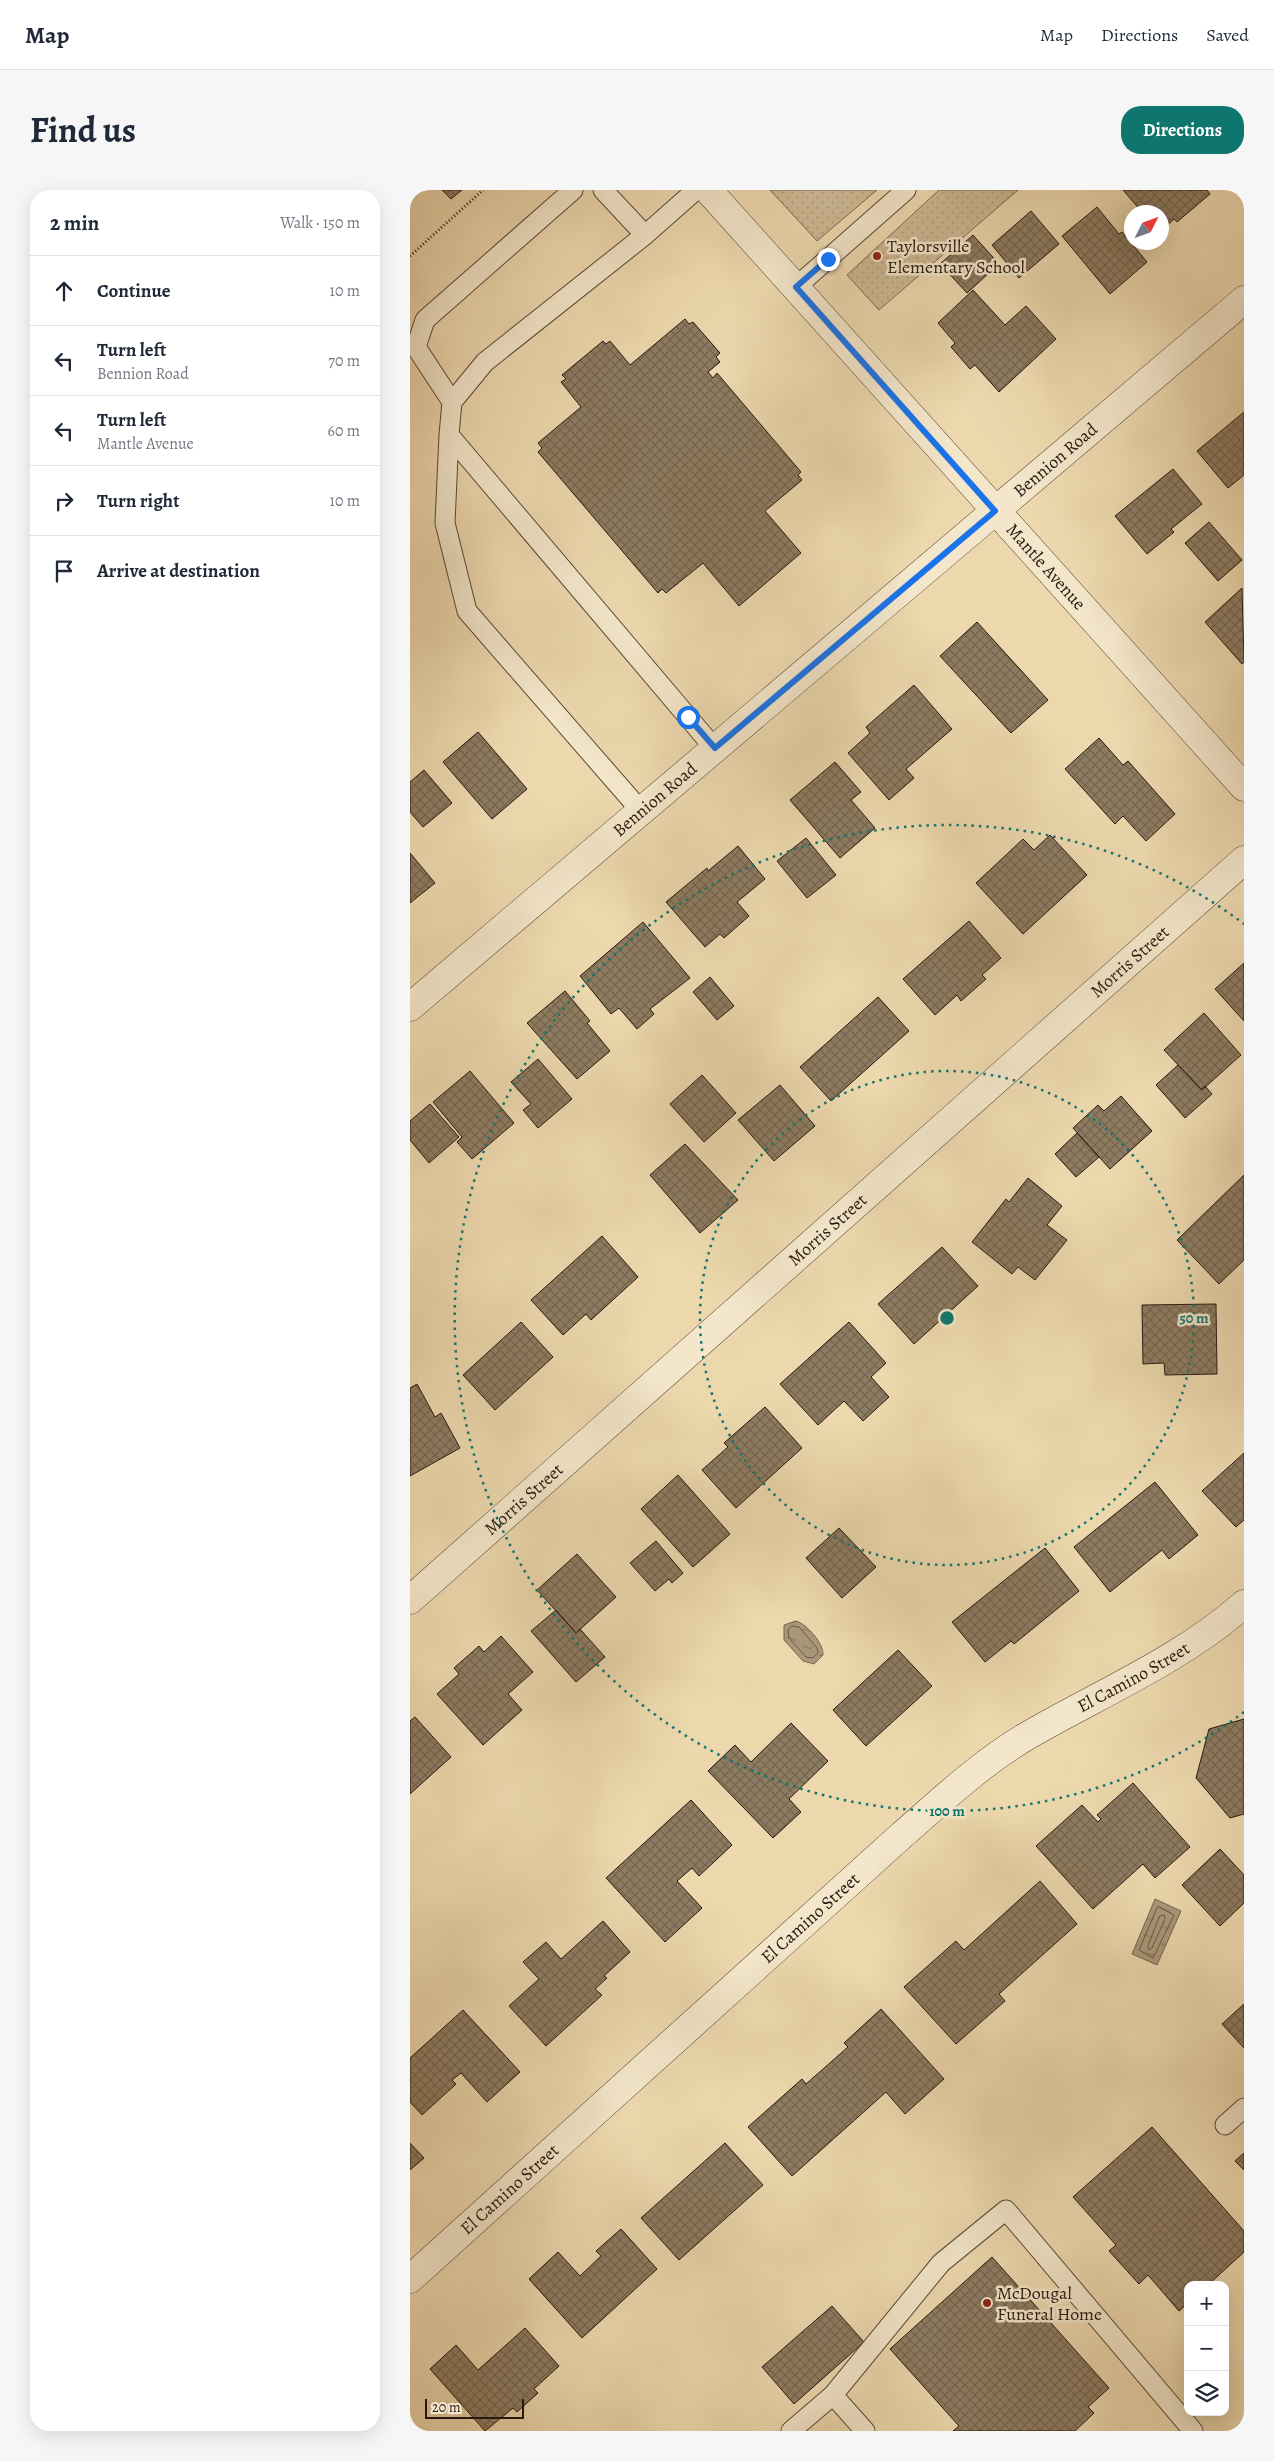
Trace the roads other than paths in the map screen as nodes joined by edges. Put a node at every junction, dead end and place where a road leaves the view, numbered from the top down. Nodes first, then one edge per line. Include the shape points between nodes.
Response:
1 (573, 190) edge
2 (603, 190) edge
3 (696, 190) edge
4 (708, 190) edge
5 (906, 190) edge
6 (645, 235) junction
7 (796, 287) junction
8 (1244, 300) edge
9 (452, 402) junction
10 (450, 435) junction
11 (995, 511) junction
12 (715, 748) junction
13 (1244, 787) edge
14 (641, 810) junction
15 (1244, 860) edge
16 (410, 1007) edge
17 (410, 1600) edge
18 (1244, 1604) edge
19 (1244, 2108) edge
20 (1225, 2125) dead end
21 (410, 2279) edge
22 (833, 2395) junction
23 (791, 2431) edge
24 (865, 2431) edge
25 (1193, 2431) edge

1 - 9 lane via 425,320 416,347
2 - 6 lane
3 - 6 lane
4 - 7 street, Mantle Avenue
5 - 7 lane
6 - 9 lane via 485,362
7 - 11 street, Mantle Avenue
8 - 11 street, Bennion Road
9 - 10 lane
10 - 12 lane
10 - 14 lane via 445,523 467,612
11 - 12 street, Bennion Road
11 - 13 street, Mantle Avenue
12 - 14 street, Bennion Road
14 - 16 street, Bennion Road
15 - 17 street, Morris Street
18 - 21 street, El Camino Street via 1200,1638 1025,1737 965,1781
19 - 20 lane
22 - 23 lane
22 - 24 lane
22 - 25 lane via 942,2263 1006,2210

